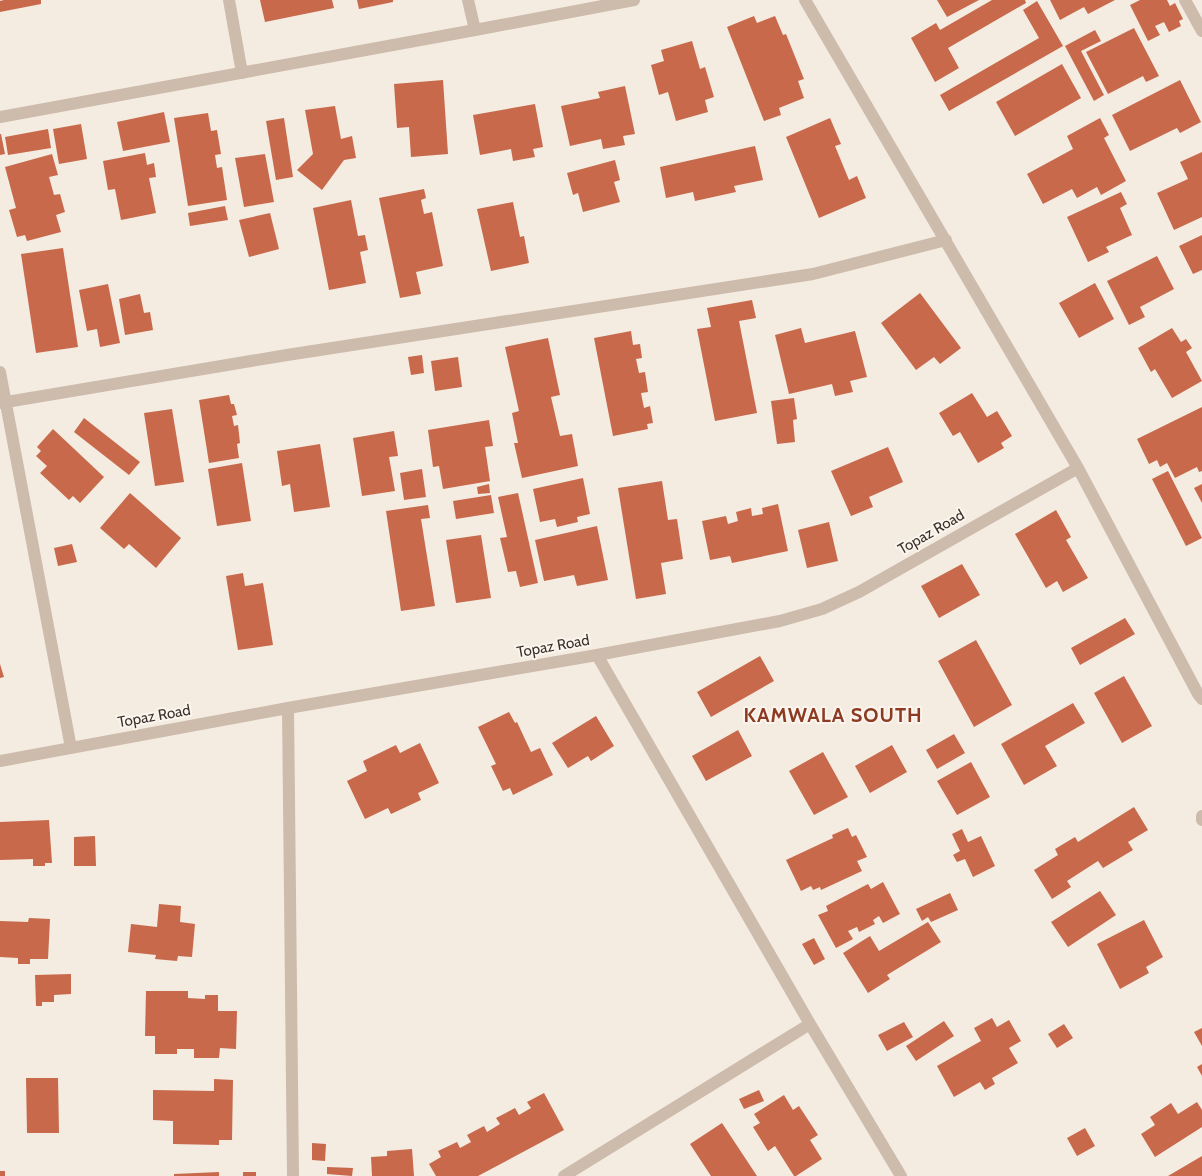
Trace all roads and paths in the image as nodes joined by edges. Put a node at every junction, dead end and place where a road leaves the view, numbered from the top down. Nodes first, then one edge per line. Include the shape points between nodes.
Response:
1 (229, 0) edge
2 (468, 0) edge
3 (634, 0) edge
4 (805, 0) edge
5 (1185, 0) edge
6 (475, 30) junction
7 (1202, 31) edge
8 (242, 73) junction
9 (0, 117) edge
10 (946, 240) junction
11 (0, 372) edge
12 (3, 402) edge
13 (1078, 468) junction
14 (597, 655) junction
15 (1202, 699) edge
16 (288, 708) junction
17 (71, 748) junction
18 (0, 761) edge
19 (1202, 816) edge
20 (1202, 820) edge
21 (810, 1024) junction
22 (294, 1176) edge
23 (564, 1176) edge
24 (901, 1176) edge

1 - 8 street
2 - 6 street
3 - 6 street
4 - 10 street
5 - 7 street
6 - 8 street
8 - 9 street
10 - 12 street via 812,274
10 - 13 street
11 - 12 street
12 - 17 street
13 - 14 street, Topaz Road via 859,592 822,608 780,621
13 - 15 street
14 - 16 street, Topaz Road
14 - 21 street
16 - 17 street, Topaz Road
16 - 22 street
17 - 18 street, Topaz Road
19 - 20 street
21 - 23 street
21 - 24 street

